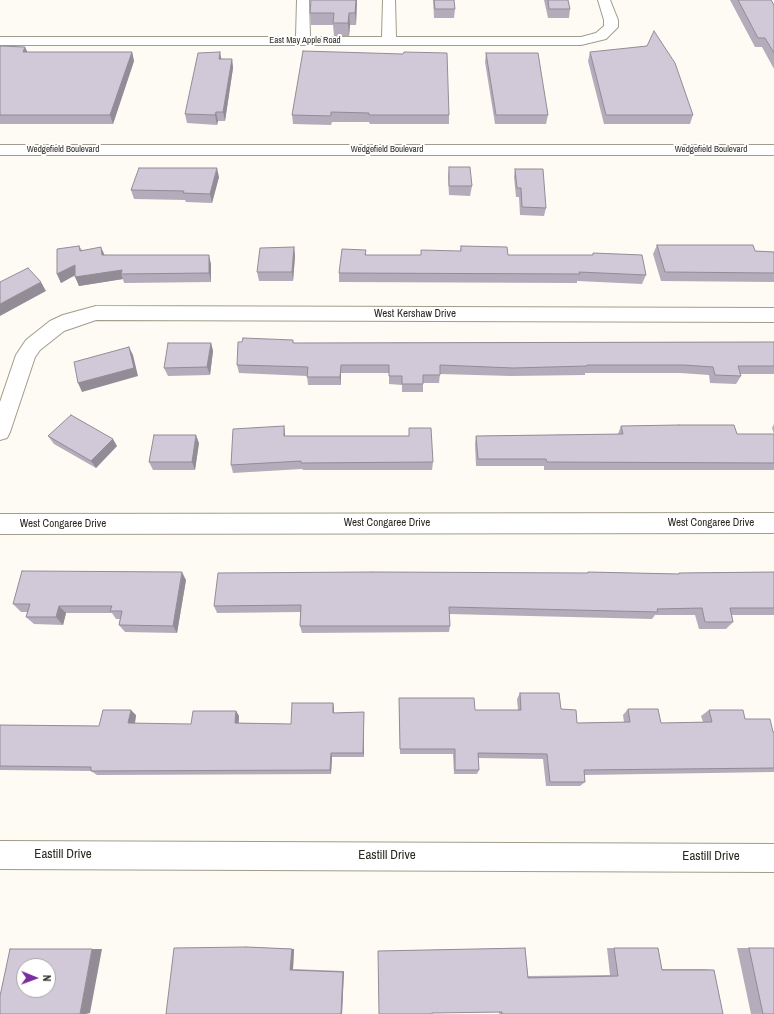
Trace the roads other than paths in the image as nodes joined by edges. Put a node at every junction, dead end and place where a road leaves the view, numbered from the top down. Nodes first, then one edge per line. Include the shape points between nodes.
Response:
1 (303, 0) edge
2 (389, 0) edge
3 (604, 0) edge
4 (303, 41) junction
5 (389, 41) junction
6 (0, 42) edge
7 (0, 150) edge
8 (774, 150) edge
9 (774, 315) edge
10 (0, 432) edge
11 (774, 523) edge
12 (0, 524) edge
13 (0, 855) edge
14 (774, 858) edge

1 - 4 street
2 - 5 street
3 - 5 street, East May Apple Road via 611,27 607,32 582,41
4 - 5 street, East May Apple Road
4 - 6 street, East May Apple Road
7 - 8 street, Wedgefield Boulevard
9 - 10 street, West Kershaw Drive via 96,313 57,326 41,338 26,355
11 - 12 street, West Congaree Drive
13 - 14 street, Eastill Drive

